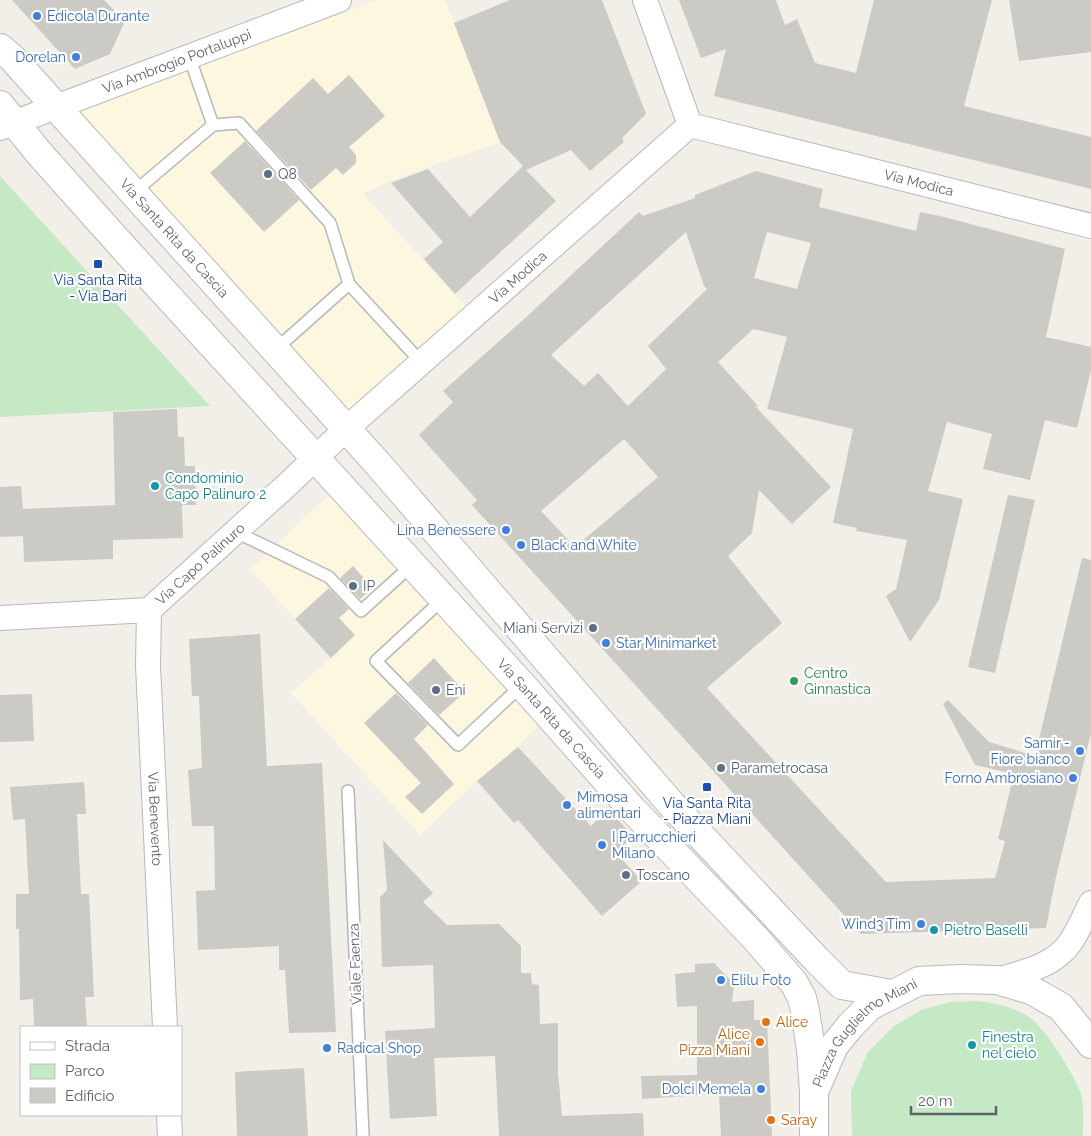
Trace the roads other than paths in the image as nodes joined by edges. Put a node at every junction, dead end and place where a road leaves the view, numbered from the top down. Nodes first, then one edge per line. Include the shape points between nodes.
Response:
1 (339, 0) edge
2 (645, 0) edge
3 (0, 48) edge
4 (190, 56) junction
5 (54, 106) junction
6 (5, 118) edge
7 (213, 124) junction
8 (690, 126) junction
9 (133, 193) junction
10 (1091, 226) edge
11 (349, 284) junction
12 (275, 350) junction
13 (422, 363) junction
14 (346, 428) junction
15 (316, 458) junction
16 (236, 532) junction
17 (412, 565) junction
18 (443, 599) junction
19 (149, 610) junction
20 (0, 618) edge
21 (522, 684) junction
22 (348, 791) dead end
23 (1091, 903) edge
24 (997, 980) junction
25 (891, 994) junction
26 (165, 1026) edge
27 (1091, 1044) edge
28 (814, 1092) junction
29 (169, 1116) edge
30 (170, 1136) edge
31 (363, 1136) edge
32 (814, 1136) edge

1 - 4 street, Via Ambrogio Portaluppi
2 - 8 street
3 - 5 main road, Via Santa Rita da Cascia
4 - 5 street, Via Ambrogio Portaluppi
4 - 7 lane
5 - 6 street, Via Ambrogio Portaluppi
5 - 9 main road, Via Santa Rita da Cascia
6 - 15 main road, Via Santa Rita da Cascia
7 - 9 lane
7 - 11 lane via 239,123 330,223
8 - 10 street, Via Modica
8 - 13 street, Via Modica
9 - 12 main road, Via Santa Rita da Cascia
11 - 12 lane
11 - 13 lane
12 - 14 main road, Via Santa Rita da Cascia
13 - 14 street, Via Modica
14 - 15 street
14 - 25 main road, Via Santa Rita da Cascia via 672,805 817,960 842,985
15 - 16 street, Via Capo Palinuro
15 - 17 main road, Via Santa Rita da Cascia
16 - 17 lane via 329,577 361,611
16 - 19 street, Via Capo Palinuro
17 - 18 main road, Via Santa Rita da Cascia
18 - 21 main road, Via Santa Rita da Cascia
18 - 21 lane via 376,661 458,745
19 - 20 street, Via Capo Palinuro
19 - 26 street, Via Benevento via 148,665
21 - 28 main road, Via Santa Rita da Cascia via 632,809 794,983 805,1011
22 - 31 lane, Viale Faenza
23 - 24 street, Piazza Guglielmo Miani via 1064,950 1042,965
24 - 25 main road, Piazza Guglielmo Miani via 919,981
24 - 27 main road, Piazza Guglielmo Miani via 1031,990 1061,1007
25 - 28 main road, Piazza Guglielmo Miani via 870,1006 834,1046
28 - 32 main road, Piazza Guglielmo Miani
29 - 30 street

